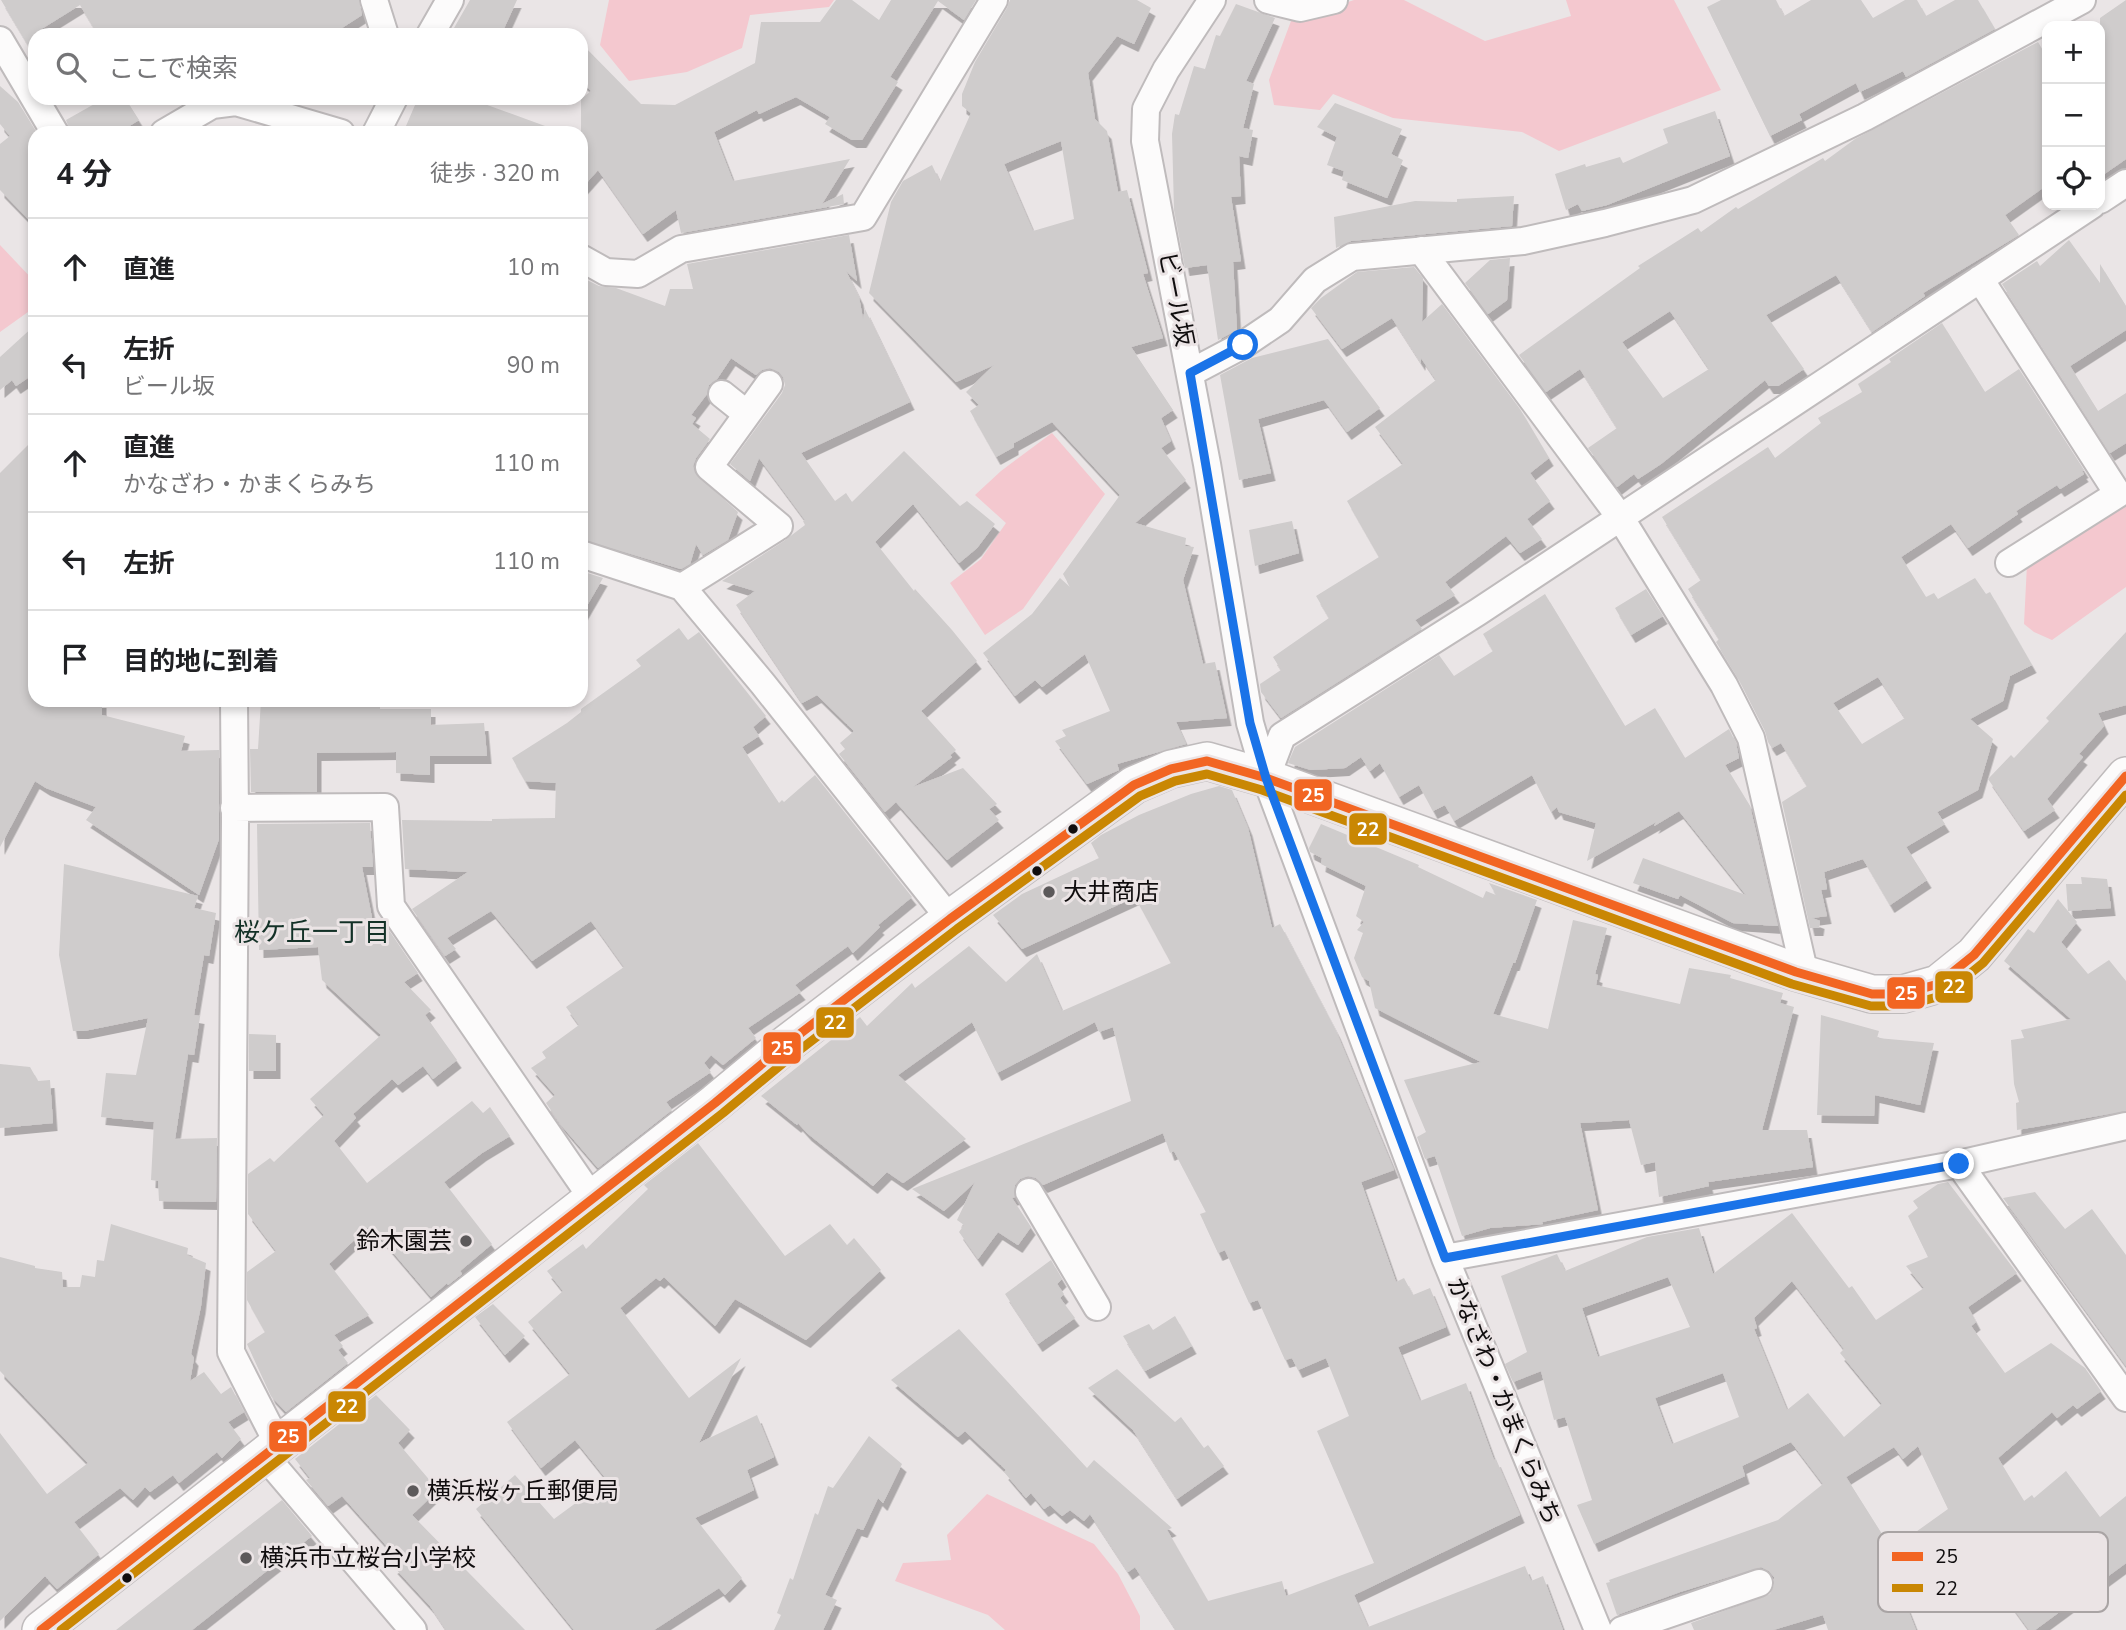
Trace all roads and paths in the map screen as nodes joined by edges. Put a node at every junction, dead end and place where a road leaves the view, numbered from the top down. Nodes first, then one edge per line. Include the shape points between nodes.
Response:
1 (374, 0) edge
2 (450, 0) edge
3 (994, 0) edge
4 (1212, 0) edge
5 (1268, 0) edge
6 (1334, 0) edge
7 (2082, 0) edge
8 (383, 28) edge
9 (434, 28) edge
10 (0, 40) edge
11 (28, 87) edge
12 (38, 105) edge
13 (212, 105) edge
14 (246, 105) edge
15 (390, 105) edge
16 (51, 126) edge
17 (176, 126) edge
18 (317, 126) edge
19 (380, 126) edge
20 (2126, 183) edge
21 (2105, 197) edge
22 (2084, 210) edge
23 (1421, 250) junction
24 (588, 262) edge
25 (1980, 279) junction
26 (1190, 373) junction
27 (769, 384) dead end
28 (722, 394) dead end
29 (747, 414) junction
30 (1620, 517) junction
31 (588, 556) edge
32 (2009, 563) dead end
33 (682, 587) junction
34 (234, 707) edge
35 (2126, 776) edge
36 (1266, 778) junction
37 (234, 808) junction
38 (950, 919) junction
39 (1805, 975) junction
40 (2126, 1126) edge
41 (1959, 1164) junction
42 (1029, 1192) dead end
43 (592, 1198) junction
44 (1445, 1258) junction
45 (1097, 1307) dead end
46 (2126, 1398) edge
47 (271, 1449) junction
48 (1759, 1583) dead end
49 (41, 1630) edge
50 (413, 1630) edge
51 (1598, 1630) edge
52 (1622, 1630) edge

1 - 8 street
2 - 9 street
3 - 24 street via 863,217 681,249 638,274 606,272
4 - 26 street, ビール坂 via 1146,108 1145,141
5 - 6 street via 1300,8
7 - 23 street via 1865,117 1693,200 1523,240
10 - 11 street
12 - 16 street
13 - 17 street
14 - 18 street
15 - 19 street
20 - 21 street
22 - 25 street
23 - 26 street via 1352,257 1315,280 1280,320
23 - 30 street
25 - 30 street
25 - 32 street via 2118,494
26 - 36 street, ビール坂 via 1250,723
27 - 29 street
28 - 29 street
29 - 33 street via 709,467 778,527
30 - 36 street via 1283,736
30 - 39 street via 1724,685 1751,738
31 - 33 street
33 - 38 street
34 - 37 street
35 - 39 street via 1974,955 1938,984 1903,994 1872,994
36 - 38 street via 1208,761 1171,769 1134,785
36 - 39 street
36 - 44 street, かなざわ・かまくらみち
37 - 43 street via 385,807 391,906
37 - 47 street via 231,1352
38 - 43 street
40 - 41 street
41 - 44 street
41 - 46 street
42 - 45 street
43 - 47 street
44 - 51 street, かなざわ・かまくらみち
47 - 49 street
47 - 50 street
48 - 52 street

